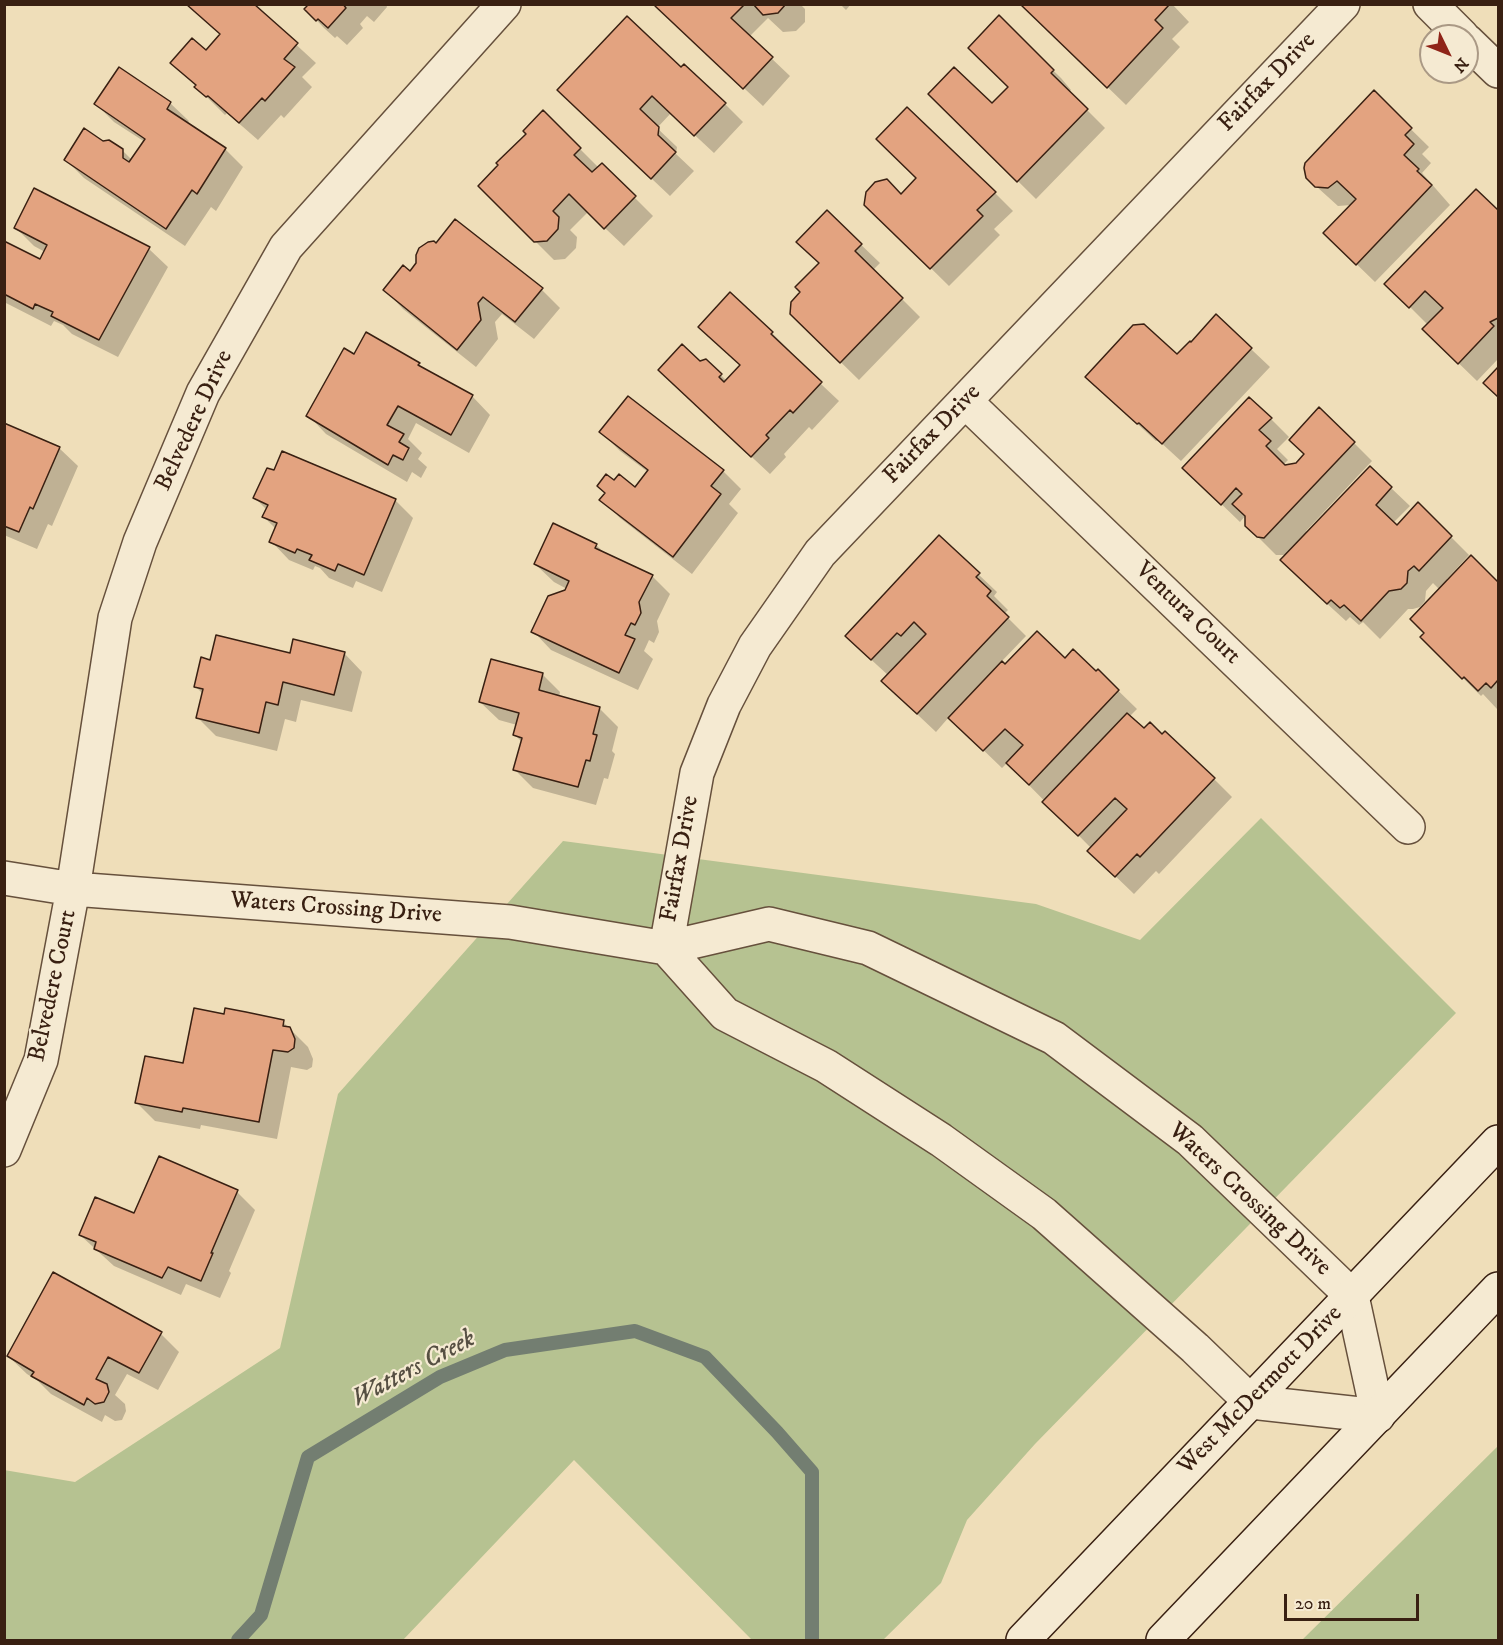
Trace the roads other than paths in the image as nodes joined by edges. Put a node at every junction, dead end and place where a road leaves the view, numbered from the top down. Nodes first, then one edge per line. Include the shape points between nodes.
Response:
1 (504, 4) edge
2 (1343, 4) edge
3 (1430, 4) edge
4 (1450, 24) edge
5 (1479, 52) edge
6 (1498, 71) edge
7 (965, 401) junction
8 (1408, 827) dead end
9 (4, 878) edge
10 (74, 889) junction
11 (666, 948) junction
12 (1498, 1142) edge
13 (4, 1150) edge
14 (1498, 1289) edge
15 (1352, 1296) junction
16 (1251, 1402) junction
17 (1378, 1416) junction
18 (1030, 1633) edge
19 (1163, 1641) edge

1 - 10 street, Belvedere Drive via 286,248 203,393 140,542 115,618
2 - 7 street, Fairfax Drive
3 - 4 street
5 - 6 street
7 - 8 street, Ventura Court
7 - 11 street, Fairfax Drive via 820,552 755,646 724,705 697,773
9 - 10 street, Waters Crossing Drive
10 - 11 street, Waters Crossing Drive via 510,922
10 - 13 street, Belvedere Court via 41,1060
11 - 15 street, Waters Crossing Drive via 769,924 868,948 1054,1038 1190,1140
11 - 16 street via 725,1014 826,1066 941,1140 1044,1214
12 - 15 street, West McDermott Drive
14 - 17 street
15 - 16 street, West McDermott Drive
15 - 17 street, Waters Crossing Drive
16 - 17 street
16 - 18 street, West McDermott Drive
17 - 19 street

